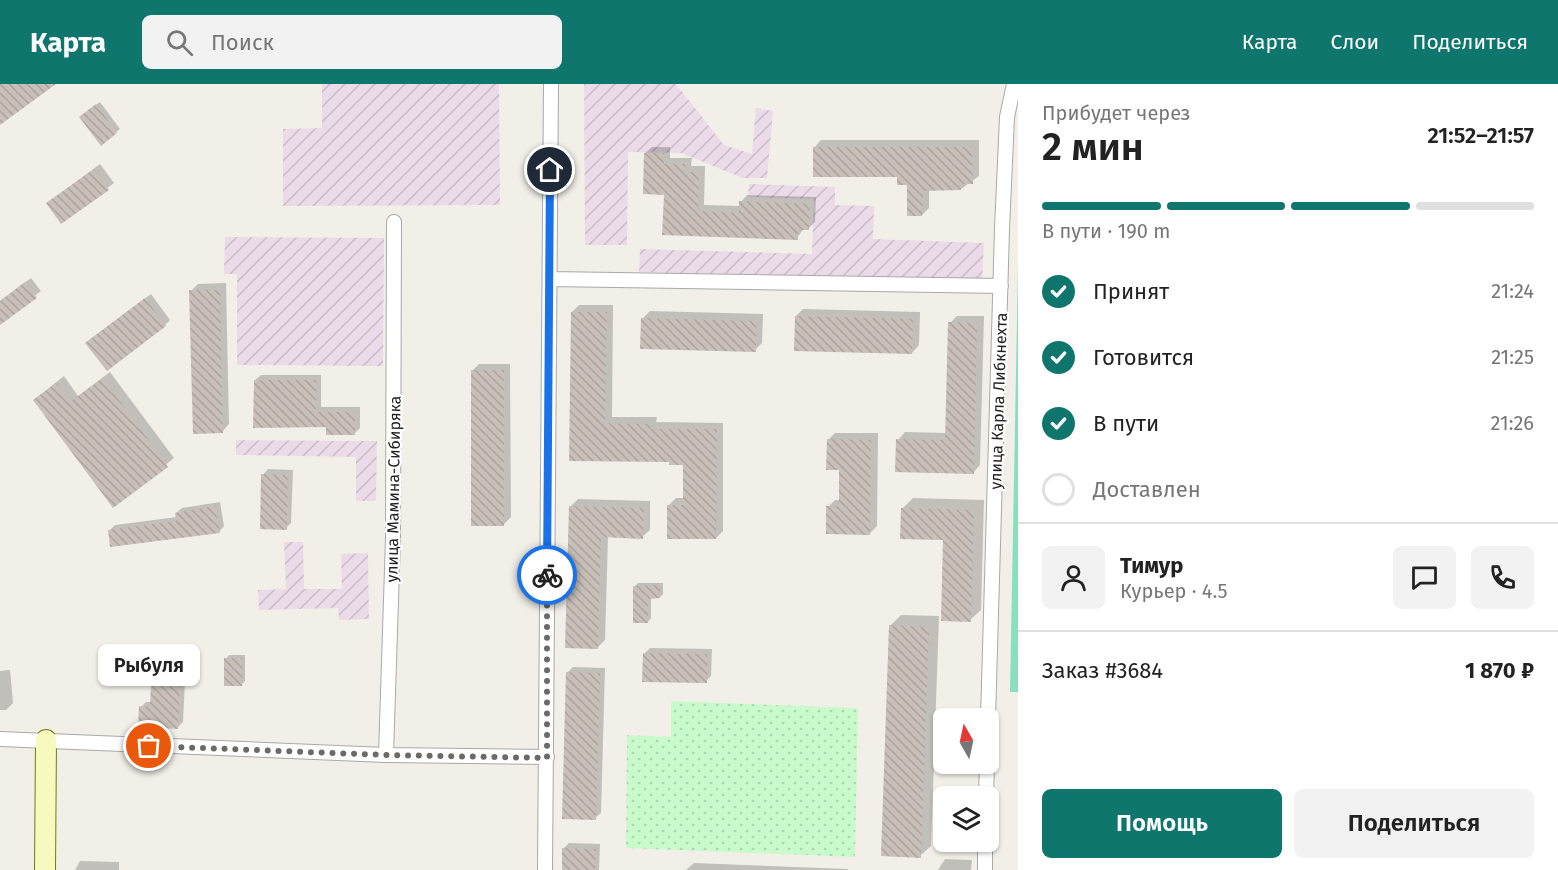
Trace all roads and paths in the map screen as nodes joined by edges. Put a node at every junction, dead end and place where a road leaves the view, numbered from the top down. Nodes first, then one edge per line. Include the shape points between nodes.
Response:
1 (551, 84) edge
2 (1014, 84) edge
3 (394, 222) dead end
4 (550, 279) junction
5 (1001, 286) junction
6 (988, 708) edge
7 (0, 739) edge
8 (46, 740) junction
9 (386, 755) junction
10 (547, 758) junction
11 (985, 852) edge
12 (45, 870) edge
13 (545, 870) edge
14 (985, 870) edge

1 - 4 street
2 - 5 street, улица Карла Либкнехта via 1007,117
3 - 9 street, улица Мамина-Сибиряка via 393,538
4 - 5 street
4 - 10 street
5 - 6 street, улица Карла Либкнехта
7 - 8 street
8 - 9 street
8 - 12 main road
9 - 10 street
10 - 13 street
11 - 14 street

